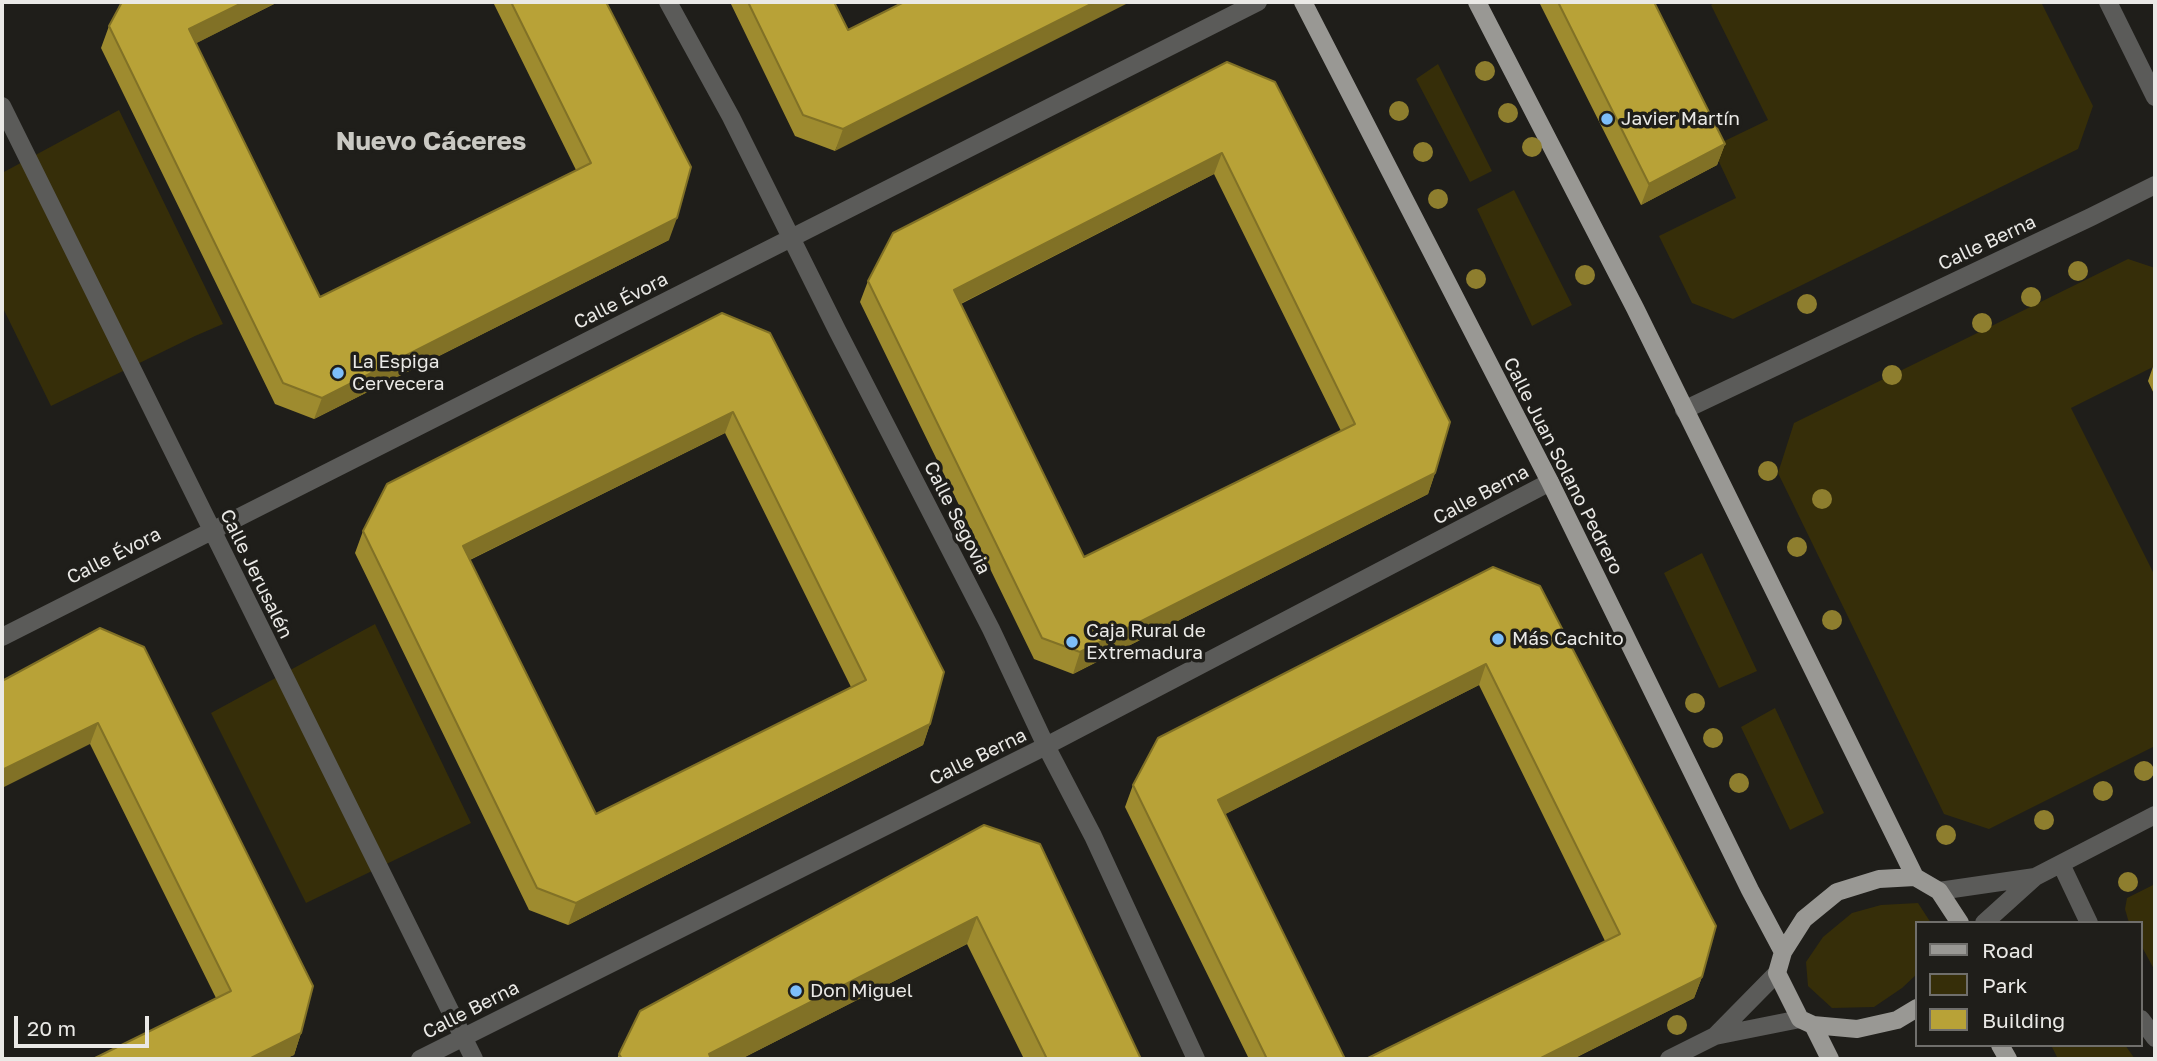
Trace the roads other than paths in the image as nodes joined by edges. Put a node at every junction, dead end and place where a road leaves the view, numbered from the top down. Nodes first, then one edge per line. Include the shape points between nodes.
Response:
1 (668, 2) edge
2 (1258, 2) edge
3 (1303, 2) edge
4 (1477, 2) edge
5 (2108, 2) edge
6 (2155, 97) edge
7 (2, 106) edge
8 (2155, 185) edge
9 (792, 239) junction
10 (1684, 410) junction
11 (1550, 482) junction
12 (211, 530) junction
13 (2, 637) edge
14 (1046, 747) junction
15 (2155, 815) edge
16 (2061, 864) junction
17 (1915, 877) junction
18 (2035, 877) junction
19 (1939, 891) junction
20 (1959, 921) edge
21 (1986, 921) edge
22 (2088, 921) edge
23 (1783, 952) junction
24 (1777, 973) junction
25 (1916, 1009) edge
26 (1807, 1022) junction
27 (2143, 1022) edge
28 (1715, 1036) junction
29 (463, 1038) junction
30 (2155, 1038) edge
31 (420, 1059) edge
32 (474, 1059) edge
33 (1196, 1059) edge
34 (1669, 1059) edge
35 (1830, 1059) edge

1 - 9 street, Calle Segovia
2 - 9 street, Calle Évora
3 - 11 main road, Calle Juan Solano Pedrero
4 - 10 main road
5 - 6 street
7 - 12 street, Calle Jerusalén
8 - 10 street, Calle Berna
9 - 12 street, Calle Évora
9 - 14 street, Calle Segovia via 991,629
10 - 17 main road
11 - 14 street, Calle Berna
11 - 23 main road, Calle Juan Solano Pedrero
12 - 13 street, Calle Évora
12 - 29 street, Calle Jerusalén
14 - 29 street, Calle Berna
14 - 33 street, Calle Segovia via 1093,836
15 - 16 street
16 - 18 street
16 - 22 street
17 - 19 main road
17 - 23 main road via 1879,879 1837,892 1804,919
18 - 19 street
18 - 21 street
19 - 20 main road
23 - 24 main road
24 - 26 main road
24 - 28 street
25 - 26 main road via 1897,1020 1857,1030
26 - 28 street
26 - 35 main road
27 - 30 street
28 - 34 street
29 - 31 street, Calle Berna
29 - 32 street, Calle Jerusalén

